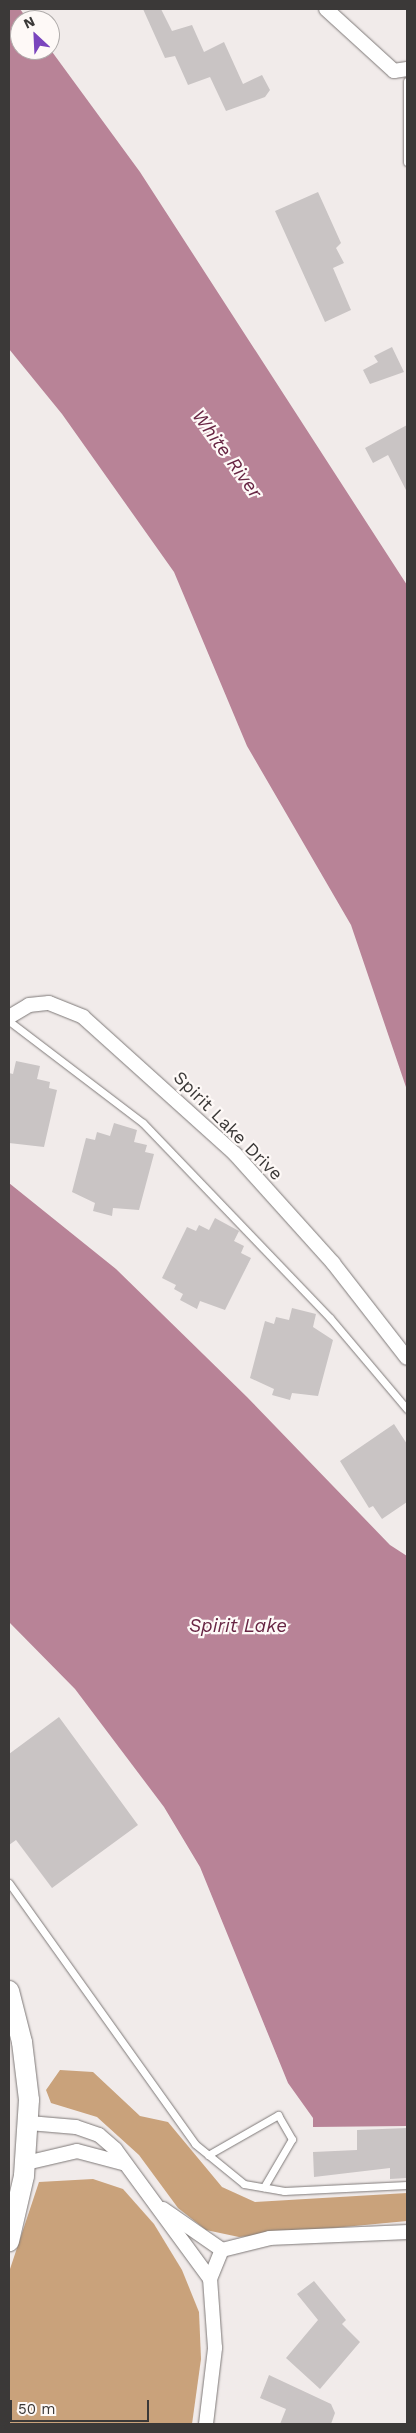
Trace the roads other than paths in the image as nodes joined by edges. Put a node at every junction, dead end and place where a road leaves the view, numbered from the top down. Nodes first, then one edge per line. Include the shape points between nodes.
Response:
1 (326, 9) edge
2 (401, 70) edge
3 (407, 81) edge
4 (407, 162) edge
5 (9, 1019) edge
6 (407, 1358) edge
7 (407, 1409) edge
8 (9, 1883) edge
9 (9, 1991) edge
10 (28, 2123) junction
11 (208, 2155) junction
12 (26, 2163) junction
13 (122, 2163) junction
14 (407, 2185) edge
15 (264, 2188) junction
16 (157, 2204) junction
17 (407, 2232) edge
18 (9, 2241) edge
19 (218, 2256) junction
20 (210, 2279) junction
21 (206, 2424) edge

1 - 2 street
3 - 4 lane
5 - 6 street, Spirit Lake Drive via 29,1005 49,1002 84,1017 235,1154 333,1264
5 - 7 lane via 143,1123 330,1318
8 - 11 lane via 195,2144
9 - 10 street via 25,2061
10 - 12 street
10 - 13 street via 76,2127 99,2135 115,2149
11 - 15 lane via 244,2184
11 - 15 lane via 278,2115 292,2139
12 - 13 street via 77,2151 98,2153
12 - 18 street
13 - 16 street
14 - 15 lane via 326,2191
16 - 19 street
16 - 20 street
17 - 19 street via 270,2238
19 - 20 street
20 - 21 street via 215,2348

